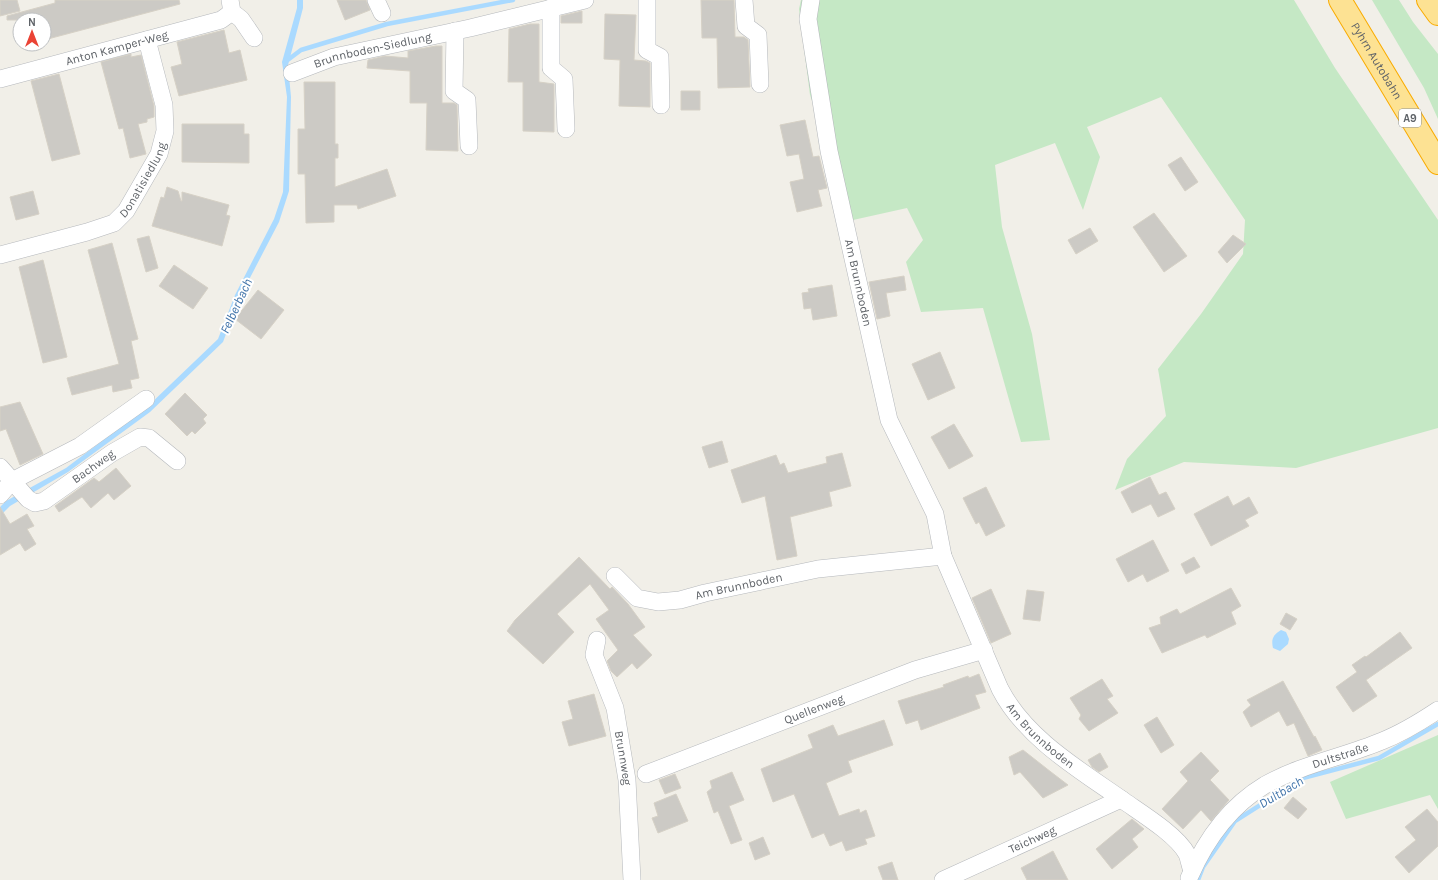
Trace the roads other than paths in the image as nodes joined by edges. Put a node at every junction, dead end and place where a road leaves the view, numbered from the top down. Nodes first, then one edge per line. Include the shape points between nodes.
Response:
1 (585, 0) edge
2 (647, 0) edge
3 (744, 0) edge
4 (811, 0) edge
5 (1340, 0) edge
6 (1428, 0) edge
7 (231, 6) edge
8 (551, 8) junction
9 (1438, 14) edge
10 (455, 31) junction
11 (254, 38) dead end
12 (147, 40) junction
13 (292, 73) dead end
14 (0, 79) edge
15 (760, 84) dead end
16 (660, 105) dead end
17 (566, 129) dead end
18 (469, 146) dead end
19 (1438, 163) edge
20 (0, 255) edge
21 (146, 398) dead end
22 (177, 462) dead end
23 (0, 467) edge
24 (20, 490) junction
25 (0, 495) edge
26 (943, 556) junction
27 (615, 576) dead end
28 (597, 640) dead end
29 (984, 650) junction
30 (1438, 710) edge
31 (646, 774) dead end
32 (1121, 799) junction
33 (1190, 876) edge
34 (632, 880) edge
35 (943, 880) edge

1 - 8 street, Brunnboden-Siedlung
2 - 16 street via 647,50 660,57
3 - 15 street via 746,26 758,35
4 - 26 street, Am Brunnboden via 808,19 830,152 889,420 934,514
5 - 19 highway, Pyhrn Autobahn / A9
6 - 9 highway
7 - 11 street
7 - 12 street, Anton Kamper-Weg via 221,20
8 - 10 street, Brunnboden-Siedlung
8 - 17 street via 551,68 564,79
10 - 13 street, Brunnboden-Siedlung via 334,57
10 - 18 street via 454,91 467,100
12 - 14 street, Anton Kamper-Weg
12 - 20 street, Donatisiedlung via 164,105 165,131 159,154 126,211 114,223
21 - 24 street, Bachweg
22 - 24 street, Bachweg via 149,438 140,437 112,453 44,501 35,503
23 - 24 street
24 - 25 street, Bachweg
26 - 27 street, Am Brunnboden via 818,569 680,600 658,602 637,598
26 - 29 street, Am Brunnboden
28 - 34 street, Brunnweg via 594,655 615,708 627,780
29 - 31 street, Quellenweg via 915,670
29 - 32 street, Am Brunnboden via 1006,701 1020,719 1055,751
30 - 33 street, Dultstraße via 1415,725 1381,741 1307,766 1265,785 1243,802 1214,831
32 - 33 street, Am Brunnboden via 1160,826 1182,847
32 - 35 street, Teichweg

